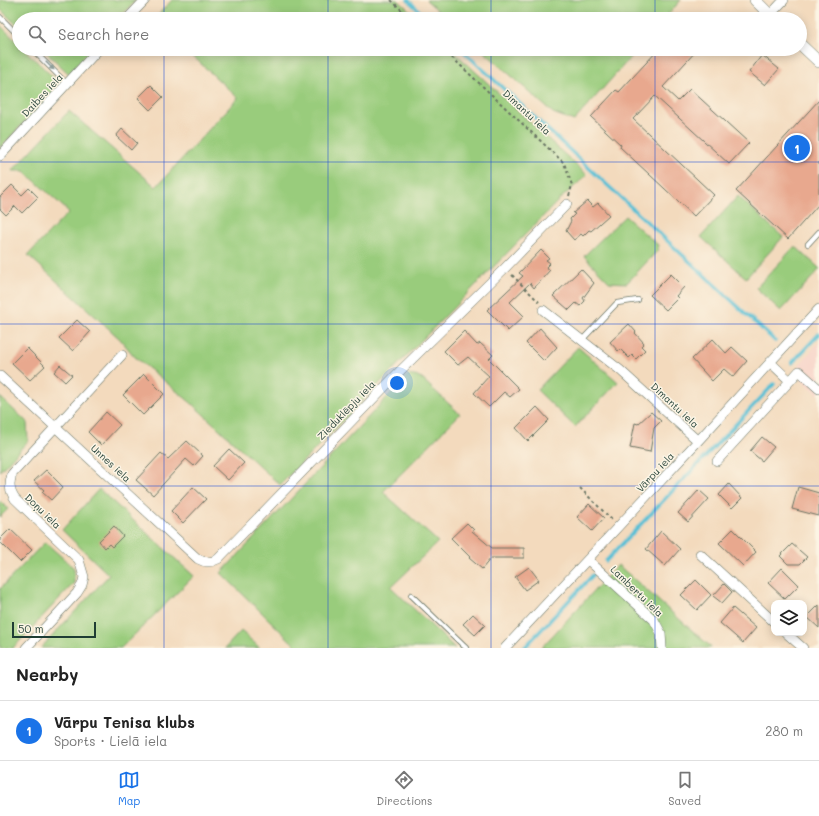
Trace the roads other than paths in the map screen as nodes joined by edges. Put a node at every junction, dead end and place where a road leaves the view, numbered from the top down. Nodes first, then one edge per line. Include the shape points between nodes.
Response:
1 (145, 0) edge
2 (755, 0) edge
3 (784, 0) edge
4 (134, 12) edge
5 (767, 12) edge
6 (776, 12) edge
7 (0, 17) edge
8 (12, 29) edge
9 (807, 51) edge
10 (39, 56) edge
11 (93, 56) edge
12 (819, 62) edge
13 (67, 84) junction
14 (0, 156) edge
15 (567, 204) road end
16 (819, 232) edge
17 (808, 244) dead end
18 (638, 300) dead end
19 (819, 309) edge
20 (543, 310) road end
21 (582, 340) junction
22 (122, 355) dead end
23 (770, 362) junction
24 (0, 376) edge
25 (790, 380) junction
26 (819, 389) edge
27 (56, 427) junction
28 (698, 441) junction
29 (718, 461) dead end
30 (700, 554) dead end
31 (588, 560) junction
32 (208, 562) joint
33 (411, 595) dead end
34 (771, 619) edge
35 (789, 636) edge
36 (662, 645) edge
37 (26, 648) edge
38 (466, 648) edge
39 (505, 648) edge
40 (802, 648) edge

1 - 4 street
2 - 5 street
3 - 6 street
7 - 8 lane
9 - 12 street
10 -> 13 lane
11 - 13 street, Daibes iela
13 - 14 street, Daibes iela
15 - 32 street, Zieduklēpju iela via 401,370 218,559
16 - 17 lane
18 - 21 lane via 617,303
19 - 23 street, Vārpu iela
20 - 21 street, Dimantu iela
21 - 28 street, Dimantu iela via 620,370
22 - 27 street, Doņu iela
23 - 25 street
23 - 28 street, Vārpu iela
24 - 27 street, Unnes iela
25 - 26 street via 799,371
25 - 29 street
27 - 32 street, Unnes iela via 198,559
27 - 37 street, Doņu iela via 12,474 9,484 15,499 79,560 84,577 77,593
28 - 31 street, Vārpu iela
30 - 34 street
31 - 36 street, Lambertu iela via 654,620 661,633
31 - 39 street, Vārpu iela
33 - 38 lane
35 - 40 street

